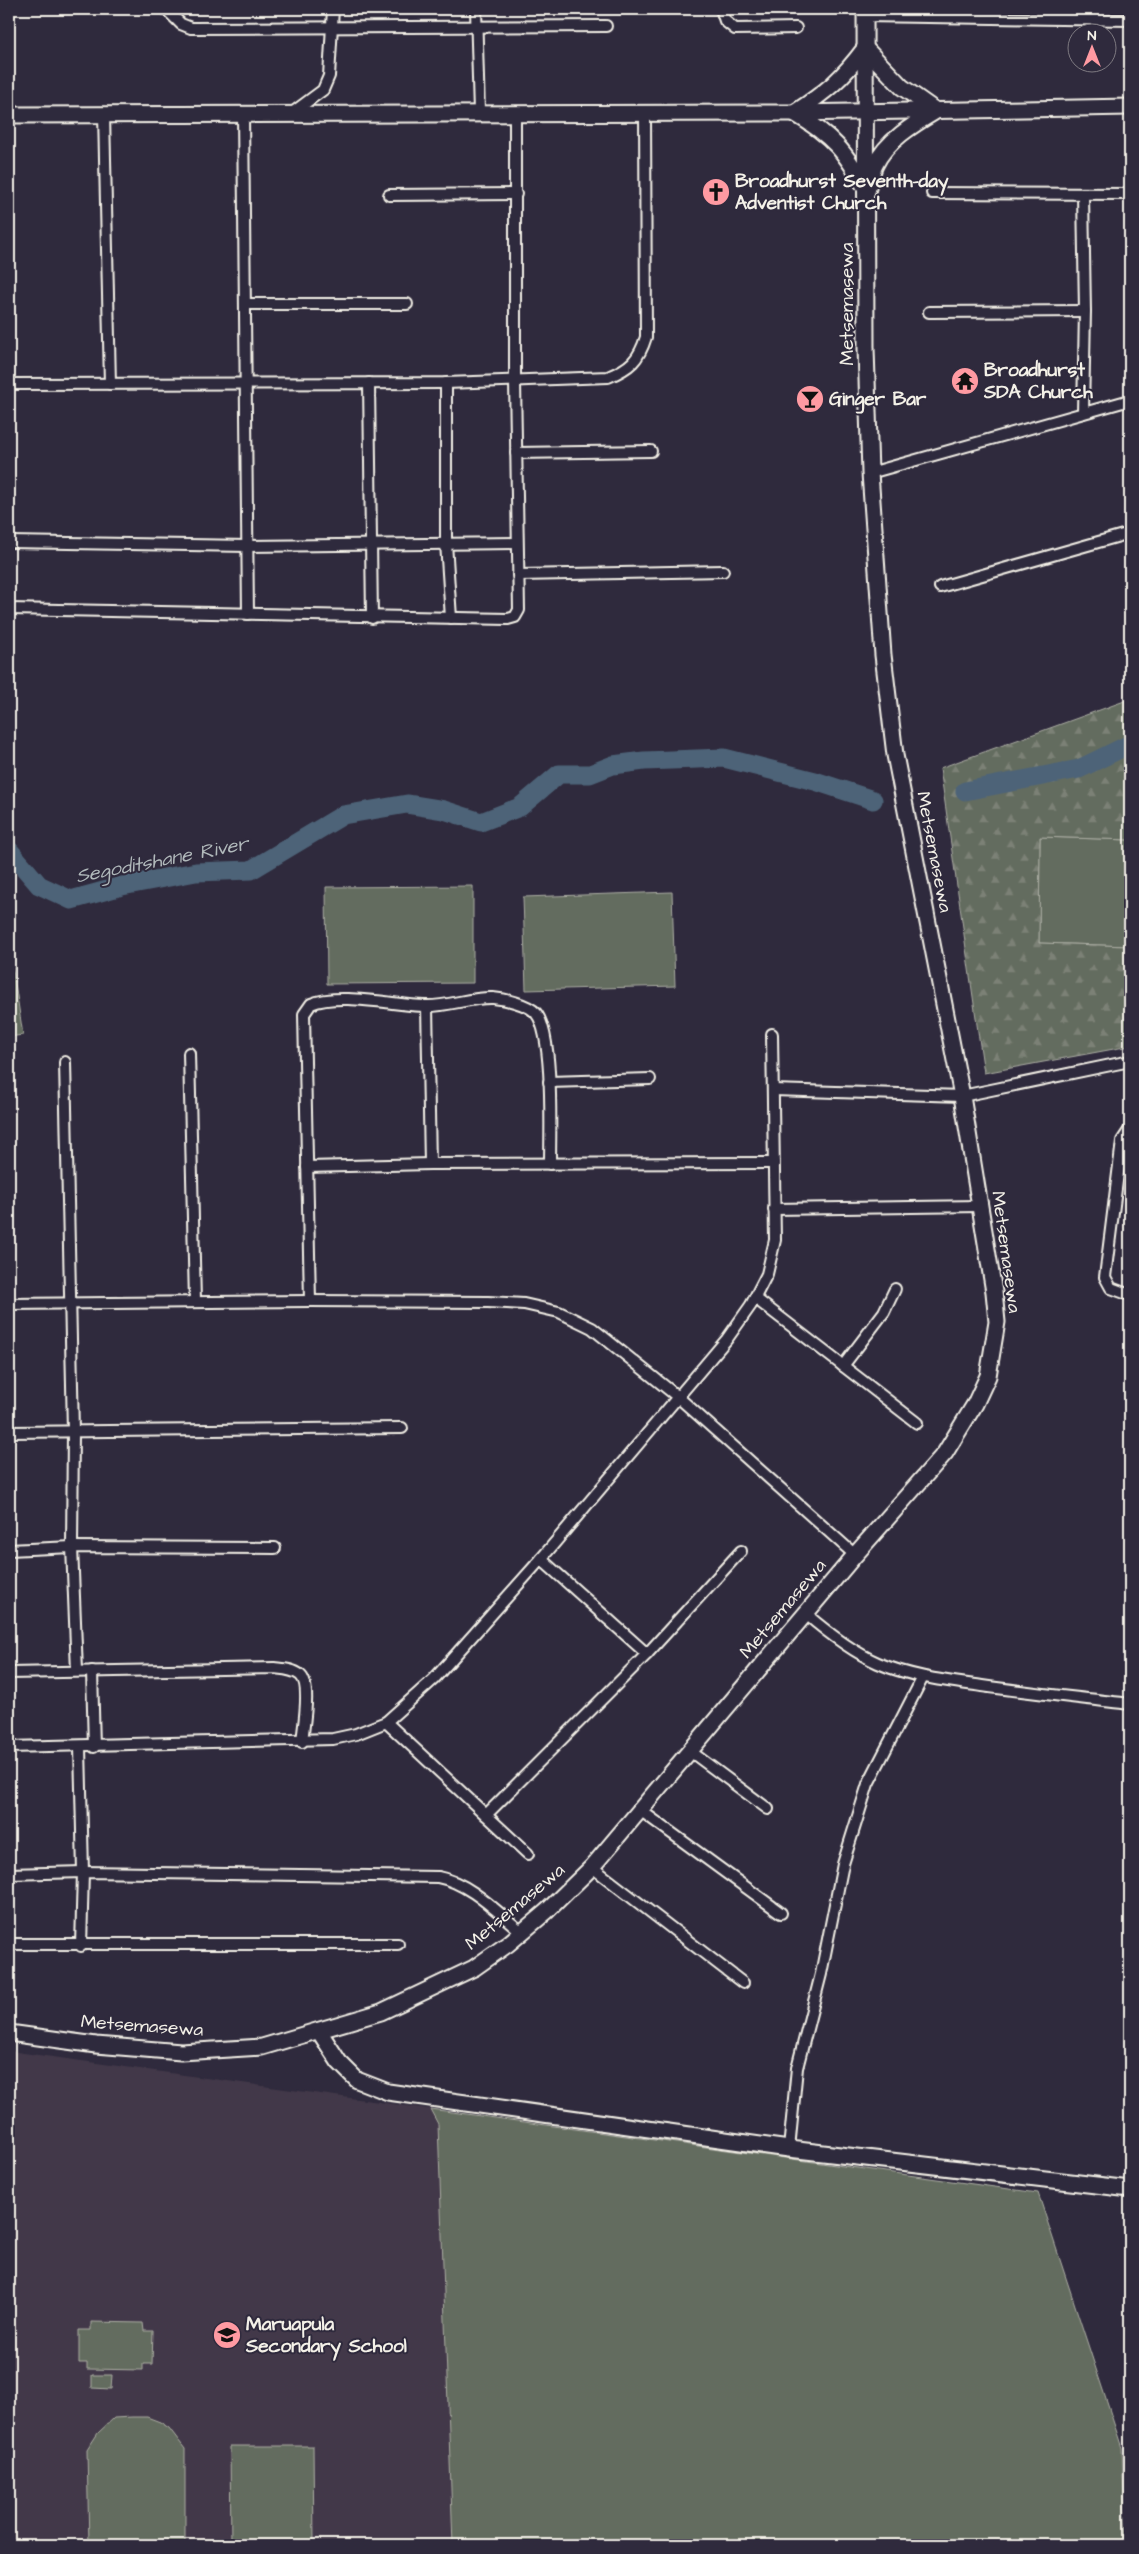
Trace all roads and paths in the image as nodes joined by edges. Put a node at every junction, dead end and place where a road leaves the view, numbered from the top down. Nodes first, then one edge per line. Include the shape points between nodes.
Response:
1 (166, 9) edge
2 (333, 9) edge
3 (476, 9) edge
4 (722, 9) edge
5 (865, 12) edge
6 (1130, 20) edge
7 (606, 26) dead end
8 (331, 27) junction
9 (476, 28) junction
10 (796, 28) dead end
11 (865, 48) junction
12 (1130, 107) edge
13 (936, 111) junction
14 (479, 112) junction
15 (645, 112) junction
16 (794, 112) junction
17 (867, 112) junction
18 (243, 113) junction
19 (292, 113) junction
20 (104, 114) junction
21 (515, 114) junction
22 (9, 115) edge
23 (867, 191) junction
24 (932, 193) dead end
25 (516, 194) junction
26 (1083, 194) junction
27 (1130, 194) edge
28 (389, 195) dead end
29 (246, 304) junction
30 (407, 304) dead end
31 (1085, 311) junction
32 (929, 312) dead end
33 (515, 382) junction
34 (369, 383) junction
35 (446, 383) junction
36 (9, 384) edge
37 (110, 384) junction
38 (248, 384) junction
39 (1130, 400) edge
40 (1083, 413) junction
41 (651, 451) dead end
42 (516, 453) junction
43 (870, 472) junction
44 (1130, 533) edge
45 (9, 542) edge
46 (446, 543) junction
47 (517, 543) junction
48 (248, 546) junction
49 (372, 546) junction
50 (723, 571) dead end
51 (518, 575) junction
52 (940, 587) dead end
53 (9, 609) edge
54 (248, 614) junction
55 (372, 618) junction
56 (451, 618) junction
57 (427, 1006) junction
58 (772, 1034) dead end
59 (189, 1052) dead end
60 (1130, 1061) edge
61 (65, 1062) dead end
62 (650, 1079) dead end
63 (549, 1082) junction
64 (773, 1090) junction
65 (962, 1096) junction
66 (1130, 1129) edge
67 (774, 1163) junction
68 (430, 1164) junction
69 (550, 1164) junction
70 (307, 1168) junction
71 (980, 1206) junction
72 (774, 1209) junction
73 (894, 1289) dead end
74 (1130, 1295) edge
75 (755, 1298) junction
76 (310, 1301) junction
77 (195, 1302) junction
78 (9, 1304) edge
79 (70, 1304) junction
80 (843, 1366) junction
81 (678, 1397) junction
82 (917, 1423) dead end
83 (402, 1428) dead end
84 (73, 1431) junction
85 (9, 1432) edge
86 (72, 1547) junction
87 (275, 1548) dead end
88 (9, 1550) edge
89 (741, 1551) dead end
90 (855, 1555) junction
91 (541, 1559) junction
92 (806, 1614) junction
93 (647, 1654) junction
94 (77, 1671) junction
95 (92, 1671) junction
96 (9, 1673) edge
97 (923, 1677) junction
98 (1130, 1704) edge
99 (386, 1722) junction
100 (302, 1742) junction
101 (9, 1747) edge
102 (80, 1747) junction
103 (94, 1747) junction
104 (690, 1751) junction
105 (768, 1809) dead end
106 (640, 1810) junction
107 (486, 1814) junction
108 (528, 1854) dead end
109 (592, 1867) junction
110 (83, 1872) junction
111 (9, 1874) edge
112 (781, 1913) dead end
113 (522, 1932) junction
114 (9, 1944) edge
115 (398, 1944) dead end
116 (81, 1946) junction
117 (743, 1983) dead end
118 (319, 2031) junction
119 (9, 2033) edge
120 (789, 2150) junction
121 (1130, 2189) edge

1 - 8 street via 180,24 191,28
2 - 8 street
3 - 9 street
4 - 10 street via 725,21 734,29
5 - 6 street
5 - 11 street, Metsemasewa
7 - 9 street
8 - 9 street
8 - 19 street via 329,76 322,90
9 - 14 street
11 - 13 street via 902,87
11 - 16 street via 844,76
11 - 17 street, Metsemasewa
12 - 13 street
13 - 17 street
13 - 23 street via 906,128 890,146 875,164
14 - 19 street
14 - 21 street
15 - 16 street
15 - 21 street
15 - 33 street via 646,337 641,353 634,364 608,377
16 - 17 street
16 - 23 street via 819,127 838,144
17 - 23 street, Metsemasewa
18 - 19 street
18 - 20 street
18 - 29 street
20 - 22 street
20 - 37 street
21 - 25 street
23 - 43 street, Metsemasewa via 866,348
24 - 26 street
25 - 28 street
25 - 33 street
26 - 27 street
26 - 31 street
29 - 30 street
29 - 38 street
31 - 32 street
31 - 40 street
33 - 35 street
33 - 42 street
34 - 35 street
34 - 38 street
34 - 49 street
35 - 46 street
36 - 37 street
37 - 38 street
38 - 48 street
39 - 40 street
40 - 43 street
41 - 42 street
42 - 47 street
43 - 65 street, Metsemasewa via 883,655 895,755
44 - 52 street
45 - 48 street
46 - 47 street
46 - 49 street
46 - 56 street
47 - 51 street
48 - 49 street
48 - 54 street
49 - 55 street
50 - 51 street
51 - 56 street via 519,610 515,617
53 - 54 street
54 - 55 street
55 - 56 street
57 - 63 street via 470,998 495,998 535,1012 543,1026
57 - 68 street
57 - 70 street via 333,999 319,1000 307,1008 304,1025
58 - 64 street
59 - 77 street
60 - 65 street
61 - 79 street
62 - 63 street
63 - 69 street
64 - 65 street
64 - 67 street
65 - 71 street, Metsemasewa
66 - 74 street via 1122,1141 1105,1277 1111,1288
67 - 69 street
67 - 72 street
68 - 69 street
68 - 70 street
70 - 76 street
71 - 72 street
71 - 90 street, Metsemasewa via 997,1322 988,1376 945,1453
72 - 75 street via 775,1240 767,1274
73 - 80 street via 884,1312
75 - 80 street
75 - 81 street
76 - 77 street
76 - 81 street via 524,1304 559,1312 592,1328
77 - 79 street
78 - 79 street
79 - 84 street
80 - 82 street
81 - 90 street
81 - 91 street
83 - 84 street
84 - 85 street
84 - 86 street
86 - 87 street
86 - 88 street
86 - 94 street
89 - 93 street
90 - 92 street, Metsemasewa
91 - 93 street
91 - 99 street via 434,1679
92 - 97 street via 829,1634 878,1662
92 - 104 street, Metsemasewa
93 - 107 street
94 - 95 street
94 - 96 street
95 - 100 street via 274,1668 293,1671 302,1676 306,1687
95 - 103 street
97 - 98 street
97 - 120 street via 868,1784 843,1864 821,1974 797,2068
99 - 100 street via 356,1734
99 - 107 street
100 - 103 street
101 - 102 street
102 - 103 street
102 - 110 street
104 - 105 street
104 - 106 street, Metsemasewa
106 - 109 street, Metsemasewa
106 - 112 street
107 - 108 street
109 - 113 street, Metsemasewa
109 - 117 street
110 - 111 street
110 - 113 street via 438,1876 464,1887
110 - 116 street
113 - 118 street, Metsemasewa via 474,1968 428,1991 380,2012
114 - 116 street
115 - 116 street
118 - 119 street, Metsemasewa via 262,2047 181,2052 96,2046
118 - 120 street via 339,2062 357,2080 388,2092
120 - 121 street

